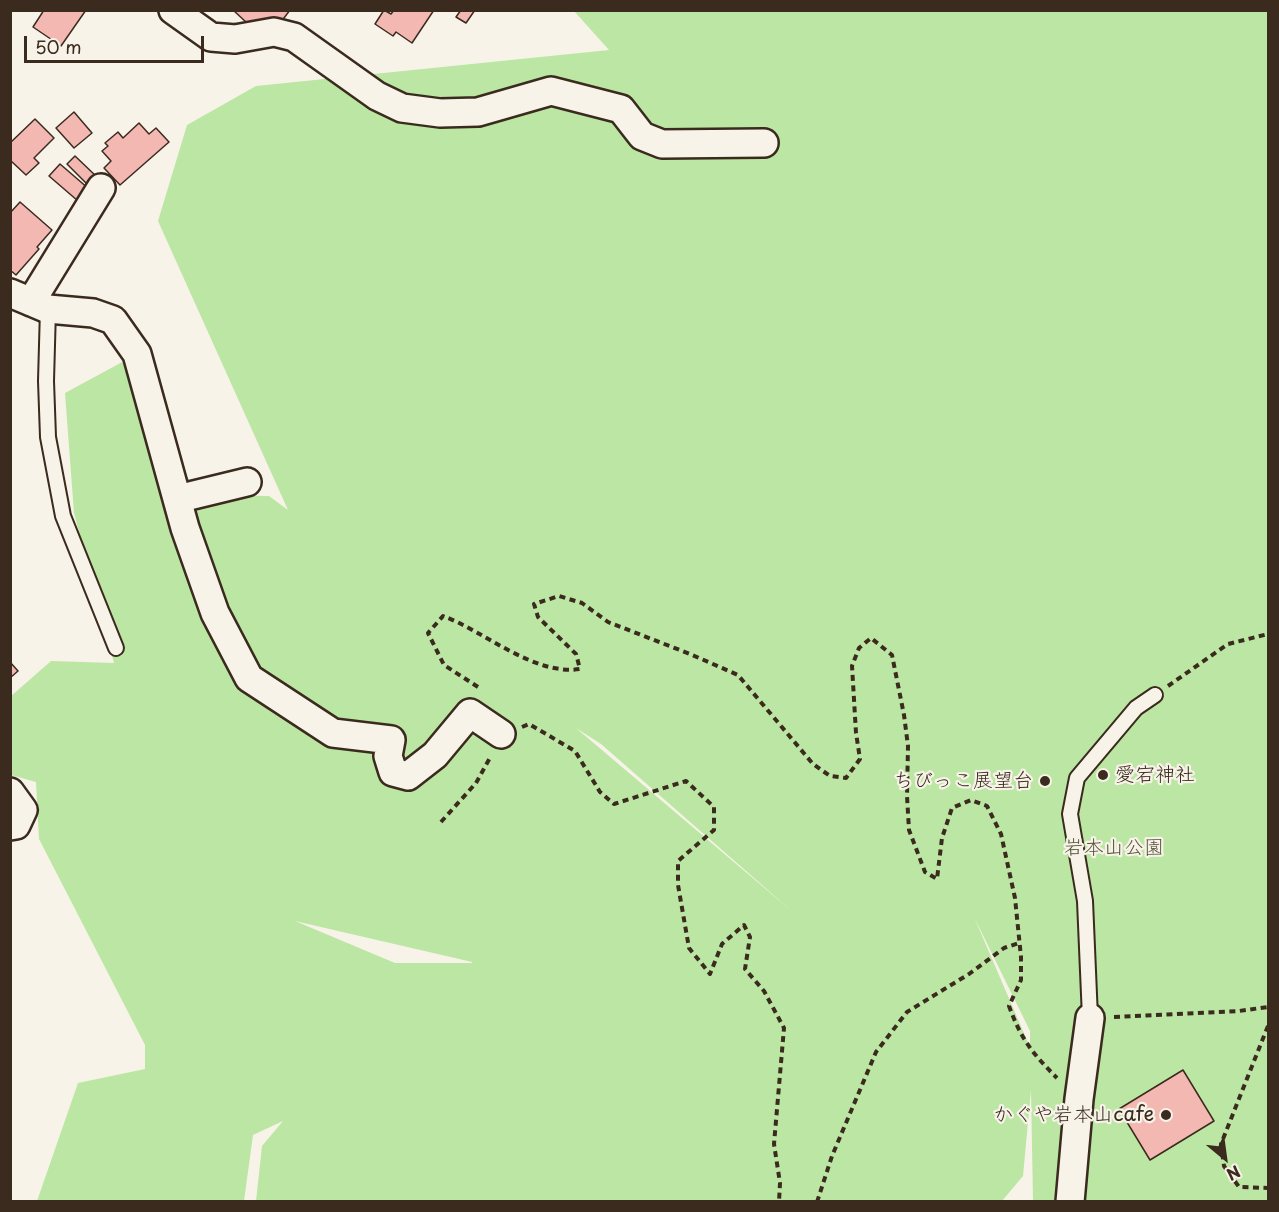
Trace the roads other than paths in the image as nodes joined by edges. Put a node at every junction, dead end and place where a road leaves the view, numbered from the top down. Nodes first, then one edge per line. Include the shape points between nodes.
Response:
1 (173, 10) edge
2 (764, 143) dead end
3 (101, 188) dead end
4 (30, 301) edge
5 (247, 482) dead end
6 (177, 499) junction
7 (116, 648) dead end
8 (1155, 695) road end
9 (501, 734) road end
10 (10, 792) edge
11 (10, 826) edge
12 (1090, 1018) joint
13 (1070, 1202) edge

1 - 2 street via 211,37 235,39 274,32 294,37 377,96 402,108 478,112 551,91 621,109 642,136 662,144
3 - 4 street
4 - 6 street via 113,320 137,354
4 - 7 lane via 46,381 48,437 63,516
5 - 6 street
6 - 9 street via 215,613 249,678 333,733 391,740 388,756 393,772 408,776 435,755 470,713
8 - 12 lane via 1136,708 1077,778 1070,814 1085,901
10 - 11 street via 23,810 16,825
12 - 13 street

